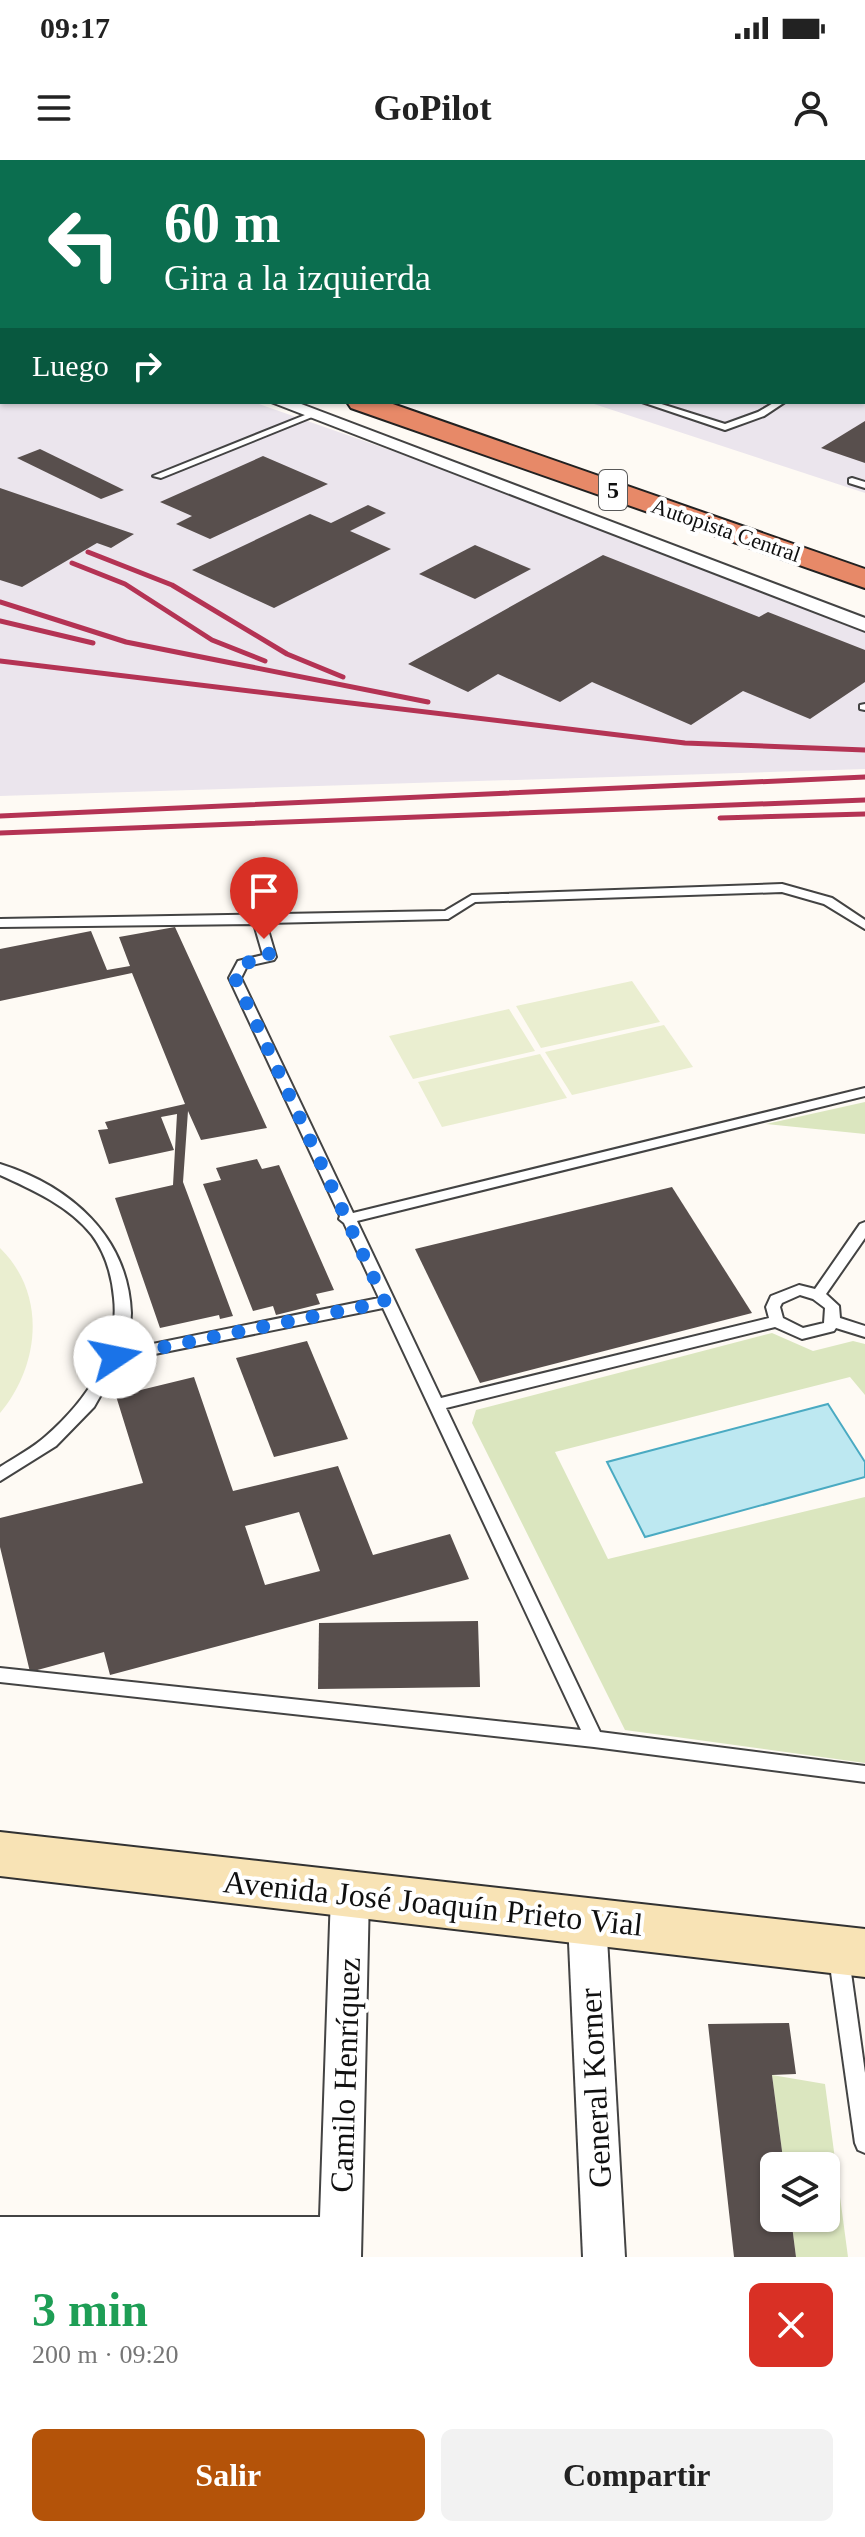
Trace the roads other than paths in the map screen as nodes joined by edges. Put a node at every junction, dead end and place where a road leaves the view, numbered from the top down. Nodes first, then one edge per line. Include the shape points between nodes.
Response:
1 (285, 404) edge
2 (367, 404) edge
3 (428, 404) edge
4 (652, 404) edge
5 (778, 404) edge
6 (313, 415) junction
7 (158, 476) dead end
8 (852, 481) dead end
9 (865, 485) edge
10 (865, 556) edge
11 (865, 579) edge
12 (865, 625) edge
13 (259, 920) junction
14 (0, 923) edge
15 (865, 925) edge
16 (865, 1092) edge
17 (0, 1169) edge
18 (346, 1219) junction
19 (865, 1227) edge
20 (818, 1295) junction
21 (385, 1302) junction
22 (777, 1321) junction
23 (833, 1321) junction
24 (865, 1332) edge
25 (115, 1357) junction
26 (436, 1405) junction
27 (0, 1475) edge
28 (0, 1675) edge
29 (594, 1739) junction
30 (865, 1774) edge
31 (0, 1854) edge
32 (350, 1894) junction
33 (587, 1920) junction
34 (851, 1952) edge
35 (865, 2143) edge
36 (0, 2238) edge
37 (340, 2248) edge
38 (604, 2257) edge

1 - 6 street
2 - 11 highway, Autopista Central / 5
3 - 10 highway, Autopista Central / 5
4 - 5 lane via 725,427
6 - 7 lane
6 - 12 street
8 - 9 lane
13 - 14 lane
13 - 15 lane via 448,915 472,899 782,888 828,901
13 - 18 lane via 270,957 242,964 235,978
16 - 18 lane
17 - 25 lane via 48,1188 103,1237 115,1258 125,1302
18 - 21 lane
19 - 20 lane
20 - 22 lane via 799,1290 782,1295 773,1307
20 - 23 lane via 832,1306
21 - 25 lane
21 - 26 lane
22 - 23 lane via 791,1331 812,1334
22 - 26 lane
23 - 24 lane
25 - 27 lane via 87,1406 65,1429
26 - 29 lane
28 - 29 lane
29 - 30 lane
31 - 32 main road, Avenida José Joaquín Prieto Vial
32 - 33 main road, Avenida José Joaquín Prieto Vial
32 - 37 street, Camilo Henríquez
33 - 34 main road, Avenida José Joaquín Prieto Vial
33 - 38 street, General Korner
34 - 35 lane
36 - 37 street

